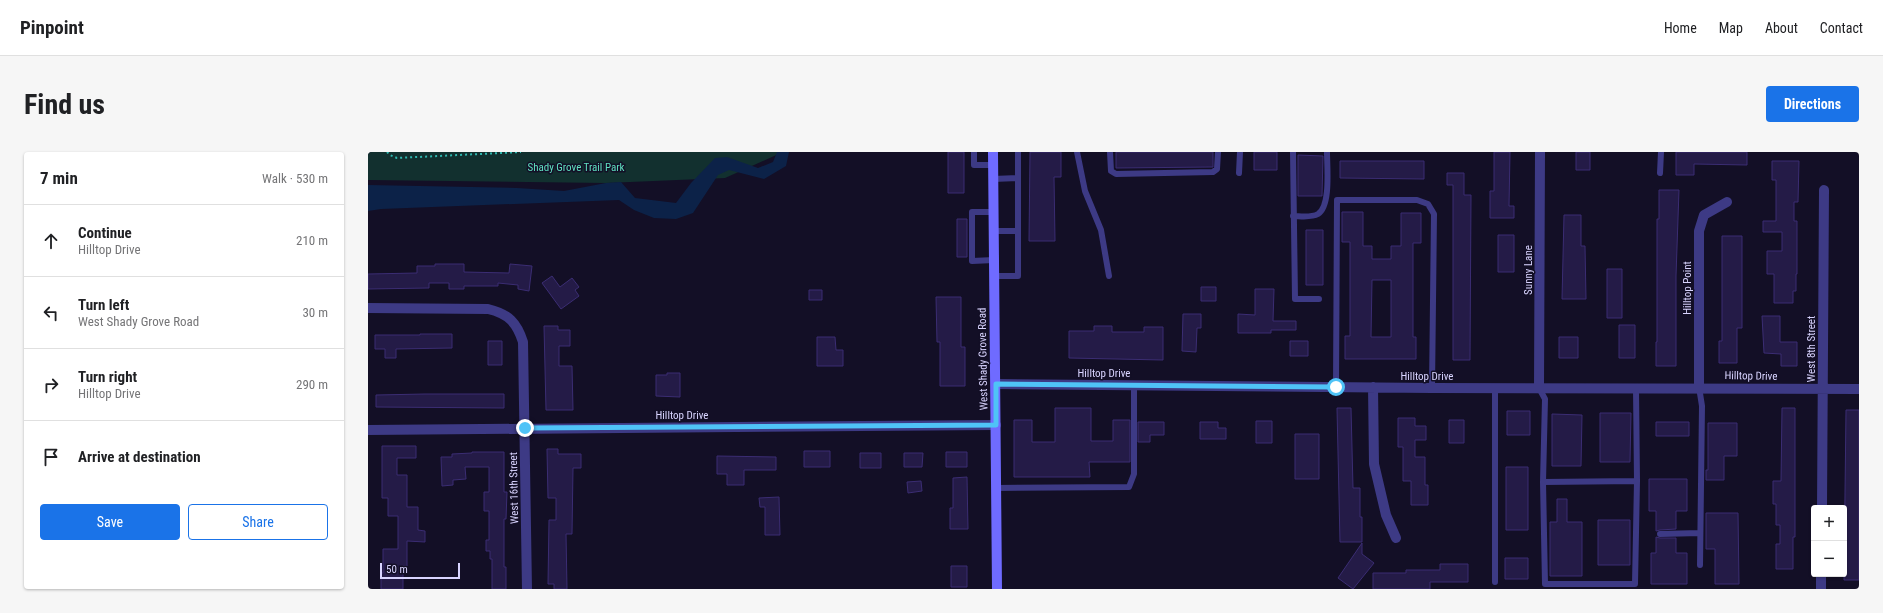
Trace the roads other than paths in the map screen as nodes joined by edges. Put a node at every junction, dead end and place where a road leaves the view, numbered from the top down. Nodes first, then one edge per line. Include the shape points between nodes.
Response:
1 (974, 152) edge
2 (993, 152) edge
3 (1018, 152) edge
4 (1077, 152) edge
5 (1110, 152) edge
6 (1218, 152) edge
7 (1240, 152) edge
8 (1293, 152) edge
9 (1326, 152) edge
10 (1540, 152) edge
11 (1661, 152) edge
12 (993, 165) junction
13 (1239, 173) dead end
14 (1660, 174) dead end
15 (1018, 178) junction
16 (994, 179) junction
17 (1824, 190) dead end
18 (1726, 202) dead end
19 (994, 212) junction
20 (1293, 216) junction
21 (994, 231) junction
22 (1018, 231) junction
23 (994, 260) junction
24 (994, 276) junction
25 (1109, 276) dead end
26 (1319, 299) dead end
27 (368, 308) edge
28 (996, 384) junction
29 (1134, 385) junction
30 (1336, 387) junction
31 (1699, 387) junction
32 (1373, 388) junction
33 (1432, 388) junction
34 (1495, 388) junction
35 (1540, 388) junction
36 (1636, 388) junction
37 (1823, 388) junction
38 (1859, 389) edge
39 (996, 425) junction
40 (525, 428) junction
41 (368, 430) edge
42 (1637, 481) junction
43 (1543, 482) junction
44 (996, 488) junction
45 (1822, 505) edge
46 (1700, 533) junction
47 (1660, 534) dead end
48 (1396, 538) dead end
49 (1700, 565) dead end
50 (1821, 577) edge
51 (1495, 582) dead end
52 (527, 589) edge
53 (997, 589) edge
54 (1821, 589) edge

1 - 12 lane via 974,165
2 - 12 main road, West Shady Grove Road
3 - 15 lane
4 - 25 lane via 1085,191 1101,230
5 - 6 lane via 1111,171 1116,174 1213,172 1217,169
7 - 13 lane
8 - 20 lane
9 - 20 lane via 1326,198 1323,210 1317,215
10 - 35 street, Sunny Lane
11 - 14 lane
12 - 16 main road, West Shady Grove Road
15 - 16 lane
15 - 22 lane
16 - 19 main road, West Shady Grove Road
17 - 37 street, West 8th Street
18 - 31 street, Hilltop Point via 1704,214 1699,232
19 - 21 main road, West Shady Grove Road
19 - 23 lane via 972,212 972,261
20 - 26 lane via 1295,299
21 - 22 lane
21 - 23 main road, West Shady Grove Road
22 - 24 lane via 1018,276
23 - 24 main road, West Shady Grove Road
24 - 28 main road, West Shady Grove Road
27 - 40 street, West 16th Street via 488,309 506,315 519,329 523,342
28 - 29 street, Hilltop Drive
28 - 39 main road, West Shady Grove Road
29 - 30 street, Hilltop Drive
29 - 44 lane via 1134,474 1129,487
30 - 32 street, Hilltop Drive
30 - 33 lane via 1337,200 1409,200 1423,201 1434,214
31 - 36 street, Hilltop Drive
31 - 37 street, Hilltop Drive
31 - 46 lane via 1702,406
32 - 33 street, Hilltop Drive
32 - 48 street via 1374,464 1386,515
33 - 34 street, Hilltop Drive
34 - 35 street, Hilltop Drive
34 - 51 lane
35 - 36 street, Hilltop Drive
35 - 43 lane via 1545,400
36 - 42 lane
37 - 38 street, Hilltop Drive
37 - 45 street, West 8th Street
39 - 40 street, Hilltop Drive
39 - 44 main road, West Shady Grove Road
40 - 41 street, Hilltop Drive
40 - 52 street, West 16th Street
42 - 43 lane
42 - 43 lane via 1636,584 1545,584
44 - 53 main road, West Shady Grove Road
46 - 47 lane
46 - 49 lane
50 - 54 street

